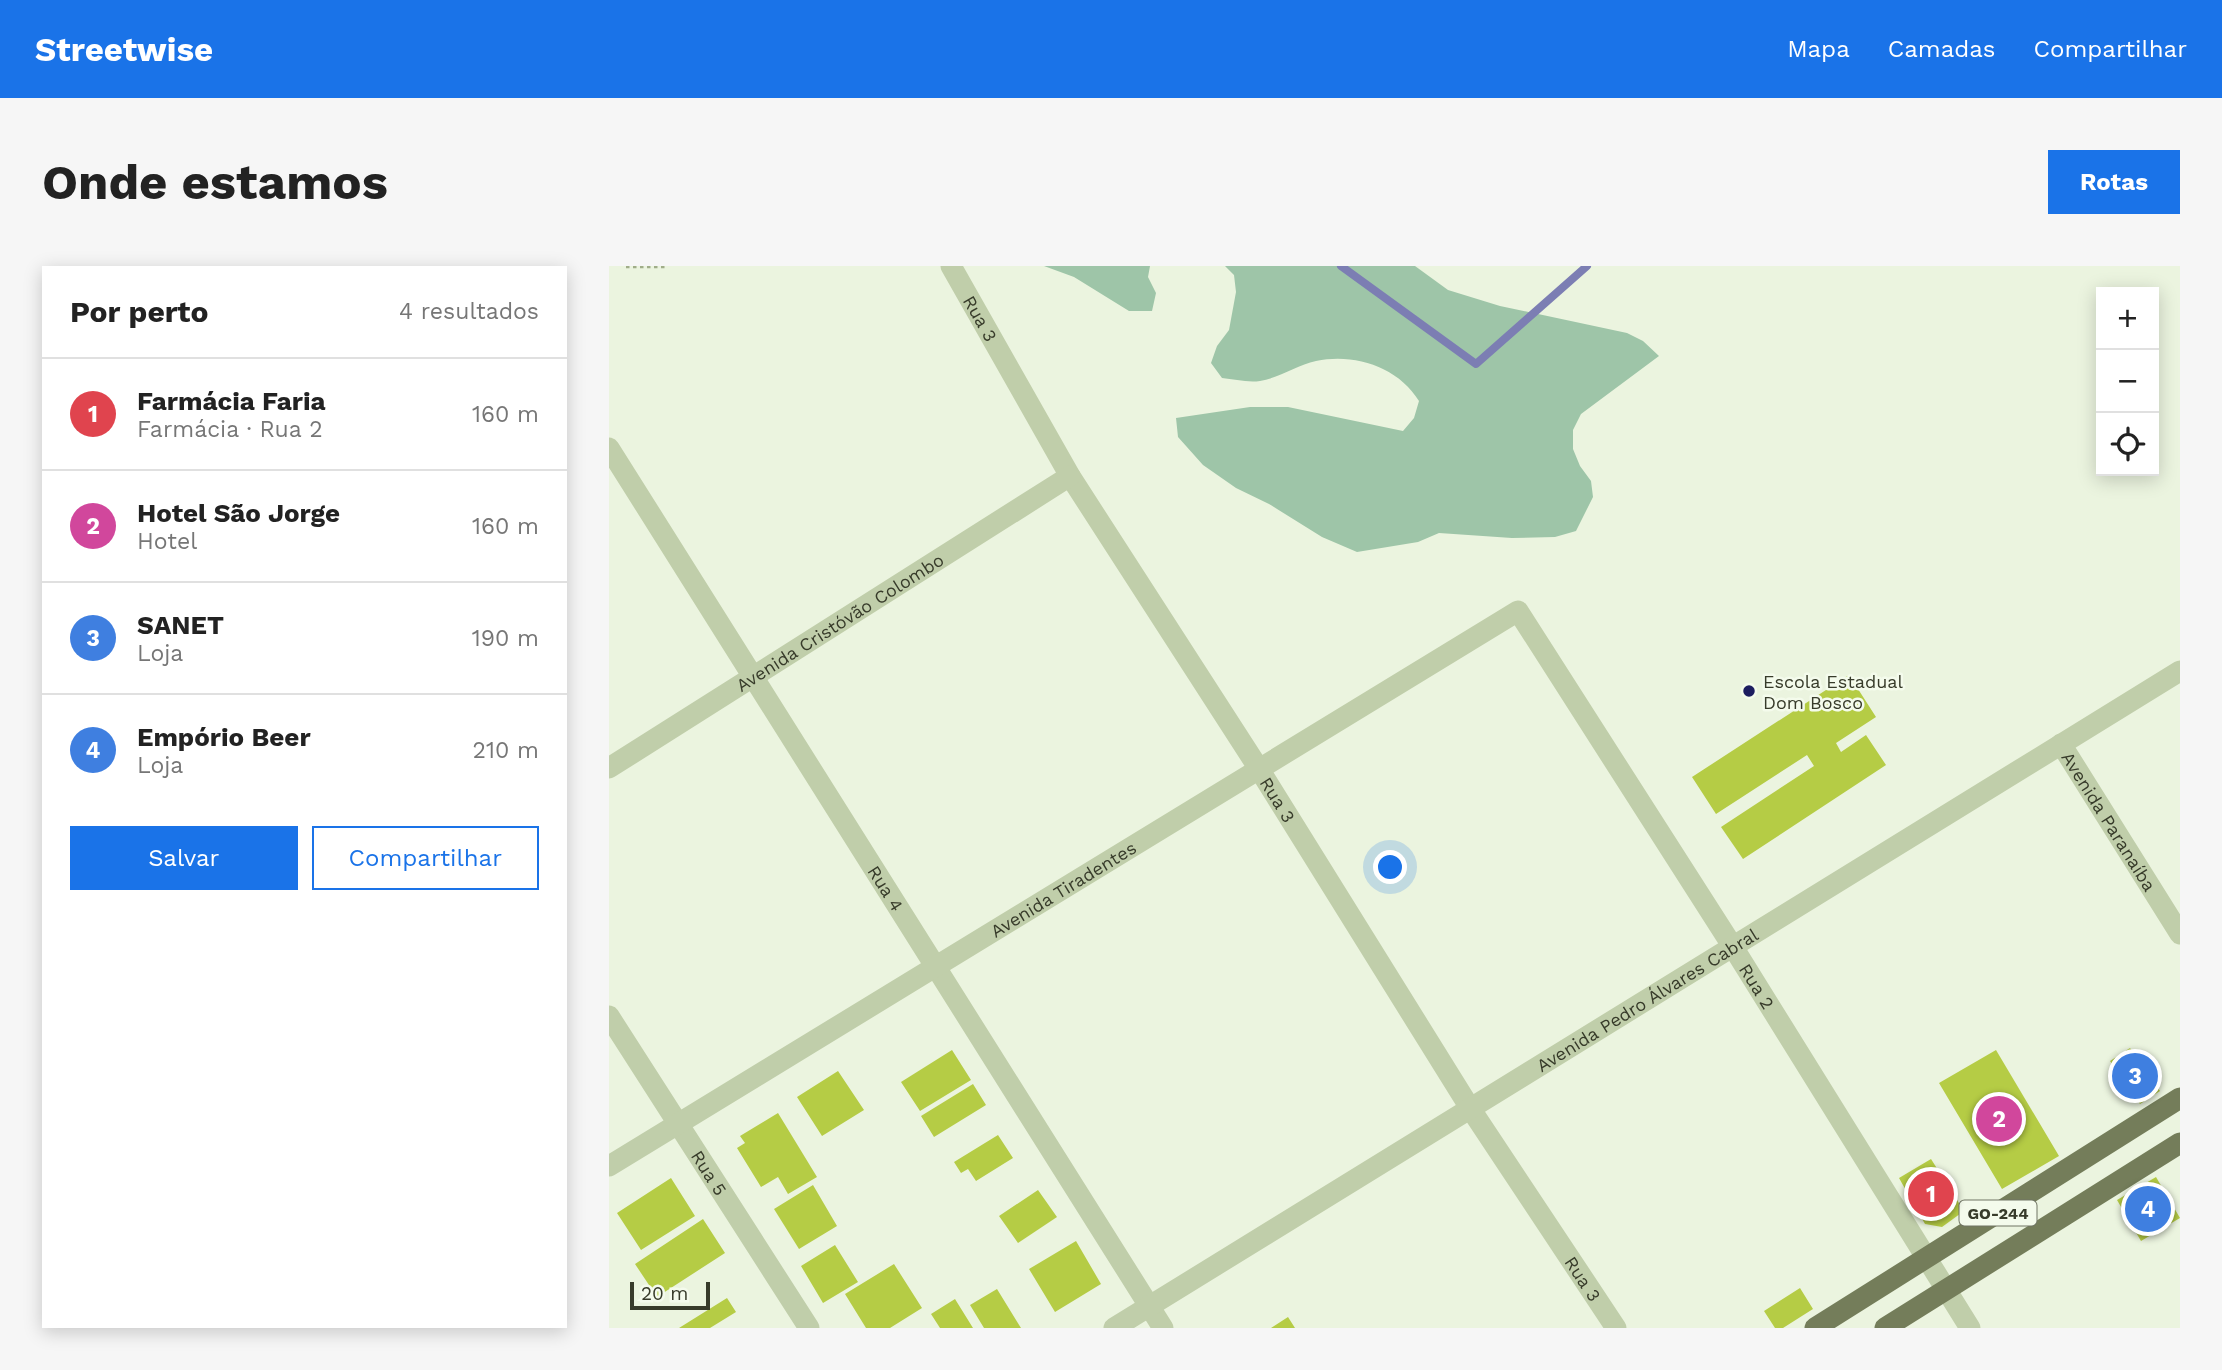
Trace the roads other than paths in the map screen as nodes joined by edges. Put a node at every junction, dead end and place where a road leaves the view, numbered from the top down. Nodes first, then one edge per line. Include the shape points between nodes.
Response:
1 (951, 266) edge
2 (609, 447) edge
3 (1070, 476) junction
4 (1518, 611) joint
5 (2180, 671) edge
6 (753, 677) junction
7 (2061, 744) junction
8 (609, 768) edge
9 (1259, 769) junction
10 (2180, 934) edge
11 (1733, 947) junction
12 (936, 967) junction
13 (609, 1016) edge
14 (2180, 1098) edge
15 (1471, 1108) junction
16 (678, 1124) junction
17 (2180, 1143) edge
18 (609, 1166) edge
19 (1927, 1258) junction
20 (1946, 1290) junction
21 (1149, 1306) junction
22 (809, 1328) edge
23 (1114, 1328) edge
24 (1163, 1328) edge
25 (1616, 1328) edge
26 (1815, 1328) edge
27 (1885, 1328) edge
28 (1970, 1328) edge

1 - 3 street, Rua 3
2 - 6 street, Rua 4
3 - 6 street, Avenida Cristóvão Colombo
3 - 9 street, Rua 3
4 - 9 street, Avenida Tiradentes
4 - 11 street, Rua 2
5 - 7 street, Avenida Pedro Álvares Cabral
6 - 8 street, Avenida Cristóvão Colombo
6 - 12 street, Rua 4
7 - 10 street, Avenida Paranaíba
7 - 11 street, Avenida Pedro Álvares Cabral
9 - 12 street, Avenida Tiradentes
9 - 15 street, Rua 3
11 - 15 street, Avenida Pedro Álvares Cabral
11 - 19 street, Rua 2
12 - 16 street, Avenida Tiradentes
12 - 21 street, Rua 4
13 - 16 street, Rua 5
14 - 19 main road, GO-244
15 - 21 street, Avenida Pedro Álvares Cabral
15 - 25 street, Rua 3
16 - 18 street, Avenida Tiradentes
16 - 22 street, Rua 5
17 - 20 main road, GO-244
19 - 20 street, Rua 2
19 - 26 main road, GO-244
20 - 27 main road, GO-244
20 - 28 street, Rua 2
21 - 23 street, Avenida Pedro Álvares Cabral
21 - 24 street, Rua 4

